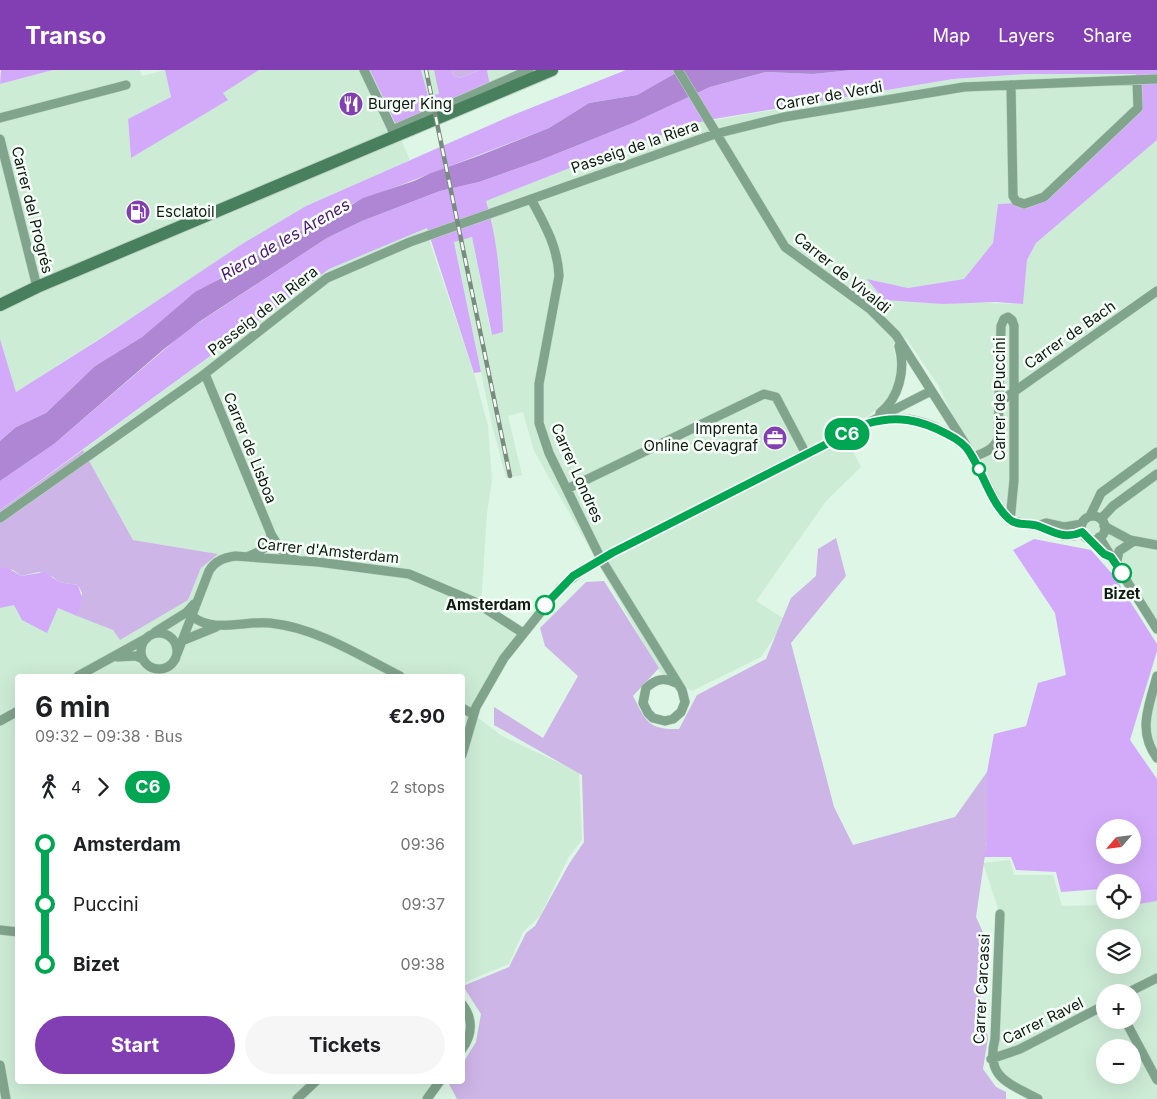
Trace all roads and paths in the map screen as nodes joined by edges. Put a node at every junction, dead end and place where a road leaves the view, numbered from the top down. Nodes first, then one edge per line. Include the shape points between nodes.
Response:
1 (364, 70) edge
2 (529, 70) edge
3 (552, 70) edge
4 (679, 72) edge
5 (1157, 79) edge
6 (1137, 81) junction
7 (126, 85) dead end
8 (1011, 85) junction
9 (0, 118) edge
10 (394, 133) junction
11 (715, 134) junction
12 (0, 139) edge
13 (531, 199) junction
14 (37, 288) junction
15 (1157, 291) edge
16 (0, 305) edge
17 (896, 335) junction
18 (205, 374) junction
19 (931, 391) junction
20 (1014, 391) junction
21 (998, 402) junction
22 (866, 424) junction
23 (1157, 452) edge
24 (806, 454) junction
25 (971, 454) junction
26 (1157, 474) edge
27 (567, 490) junction
28 (1090, 516) junction
29 (0, 518) edge
30 (1010, 521) junction
31 (1103, 523) junction
32 (1082, 528) junction
33 (271, 534) junction
34 (1097, 538) junction
35 (1132, 540) junction
36 (1157, 545) edge
37 (245, 557) junction
38 (601, 559) junction
39 (302, 561) junction
40 (1116, 565) junction
41 (200, 598) junction
42 (192, 616) junction
43 (222, 625) junction
44 (1157, 629) edge
45 (523, 633) junction
46 (149, 636) junction
47 (184, 640) junction
48 (176, 656) junction
49 (107, 660) junction
50 (145, 661) junction
51 (82, 674) edge
52 (151, 674) edge
53 (169, 674) edge
54 (396, 674) edge
55 (1157, 676) edge
56 (676, 683) junction
57 (465, 710) edge
58 (15, 713) edge
59 (473, 714) junction
60 (0, 721) edge
61 (465, 744) edge
62 (1157, 758) edge
63 (1000, 914) dead end
64 (0, 930) edge
65 (15, 932) edge
66 (1157, 978) edge
67 (1141, 986) edge
68 (465, 1008) edge
69 (1096, 1010) edge
70 (1130, 1029) edge
71 (465, 1045) edge
72 (992, 1062) junction
73 (0, 1065) edge
74 (1157, 1080) edge
75 (313, 1084) edge
76 (438, 1084) edge
77 (6, 1099) edge
78 (297, 1099) edge
79 (428, 1099) edge
80 (1038, 1099) edge

1 - 10 street
2 - 10 street
3 - 10 main road
4 - 11 street, Carrer de Vivaldi
5 - 6 street, Carrer de Verdi
6 - 8 street, Carrer de Verdi
6 - 8 street via 1138,108 1044,197 1024,204 1013,196
7 - 9 street
8 - 11 street, Carrer de Verdi via 950,89 784,117
10 - 14 main road
11 - 13 street, Passeig de la Riera
11 - 17 street, Carrer de Vivaldi via 785,247 870,309
12 - 14 street, Carrer del Progrés
13 - 18 street, Passeig de la Riera via 396,247 327,278
13 - 27 street, Carrer Londres via 559,261 538,408 539,423
14 - 16 main road
15 - 20 street, Carrer de Bach
17 - 19 street, Carrer de Vivaldi
17 - 22 street via 903,360 901,379 888,406
18 - 29 street, Passeig de la Riera
18 - 33 street, Carrer de Lisboa
19 - 22 street
19 - 25 street, Carrer de Vivaldi
20 - 21 street, Carrer de Bach
20 - 21 street, Carrer de Puccini via 1014,326 1008,317 1001,326
20 - 30 street, Carrer de Puccini via 1014,480
21 - 25 street, Carrer de Puccini via 998,439 995,446 986,452
22 - 24 street
22 - 25 street via 912,419 954,438
23 - 28 street via 1101,493
24 - 27 street via 776,397 764,394
24 - 38 street
25 - 30 street, Carrer de Vivaldi via 1001,511
26 - 31 street via 1113,506
27 - 38 street, Carrer Londres
28 - 31 street
28 - 32 street
30 - 32 street via 1038,526 1064,536 1074,536
31 - 34 street
31 - 35 street
32 - 34 street
33 - 37 street via 266,547
33 - 39 street, Carrer de Lisboa via 286,554
34 - 35 street
34 - 40 street via 1104,554 1111,557
35 - 36 street
35 - 40 street via 1119,551
37 - 39 street, Carrer d'Amsterdam
37 - 41 street, Carrer d'Amsterdam via 224,558 213,565
38 - 45 street via 560,588
38 - 56 street, Carrer Londres via 667,663
39 - 45 street, Carrer d'Amsterdam via 409,574 475,602
40 - 44 street
41 - 42 street, Carrer d'Amsterdam
41 - 46 street, Carrer d'Amsterdam via 187,612
42 - 43 street via 202,623
42 - 47 street, Carrer d'Amsterdam
43 - 47 street
43 - 54 street via 269,623 305,630
45 - 59 street via 504,658
46 - 48 street via 157,633 168,635 175,643
46 - 49 street, Carrer d'Amsterdam
46 - 50 street via 142,648
47 - 48 street, Carrer d'Amsterdam
48 - 50 street via 162,668
48 - 53 street, Carrer d'Amsterdam
49 - 50 street via 126,656
49 - 51 street, Carrer d'Amsterdam
50 - 52 street
55 - 62 street via 1146,720 1146,736
56 - 56 street via 658,680 646,688 643,703 653,718 665,721 681,712 684,695
57 - 59 street
58 - 60 street
59 - 61 street
63 - 72 street, Carrer Carcassi
64 - 65 street
66 - 67 street
68 - 71 street via 470,1014 470,1030
69 - 72 street, Carrer Ravel
70 - 74 street
72 - 80 street via 998,1076
73 - 77 street
75 - 78 street
76 - 79 street

